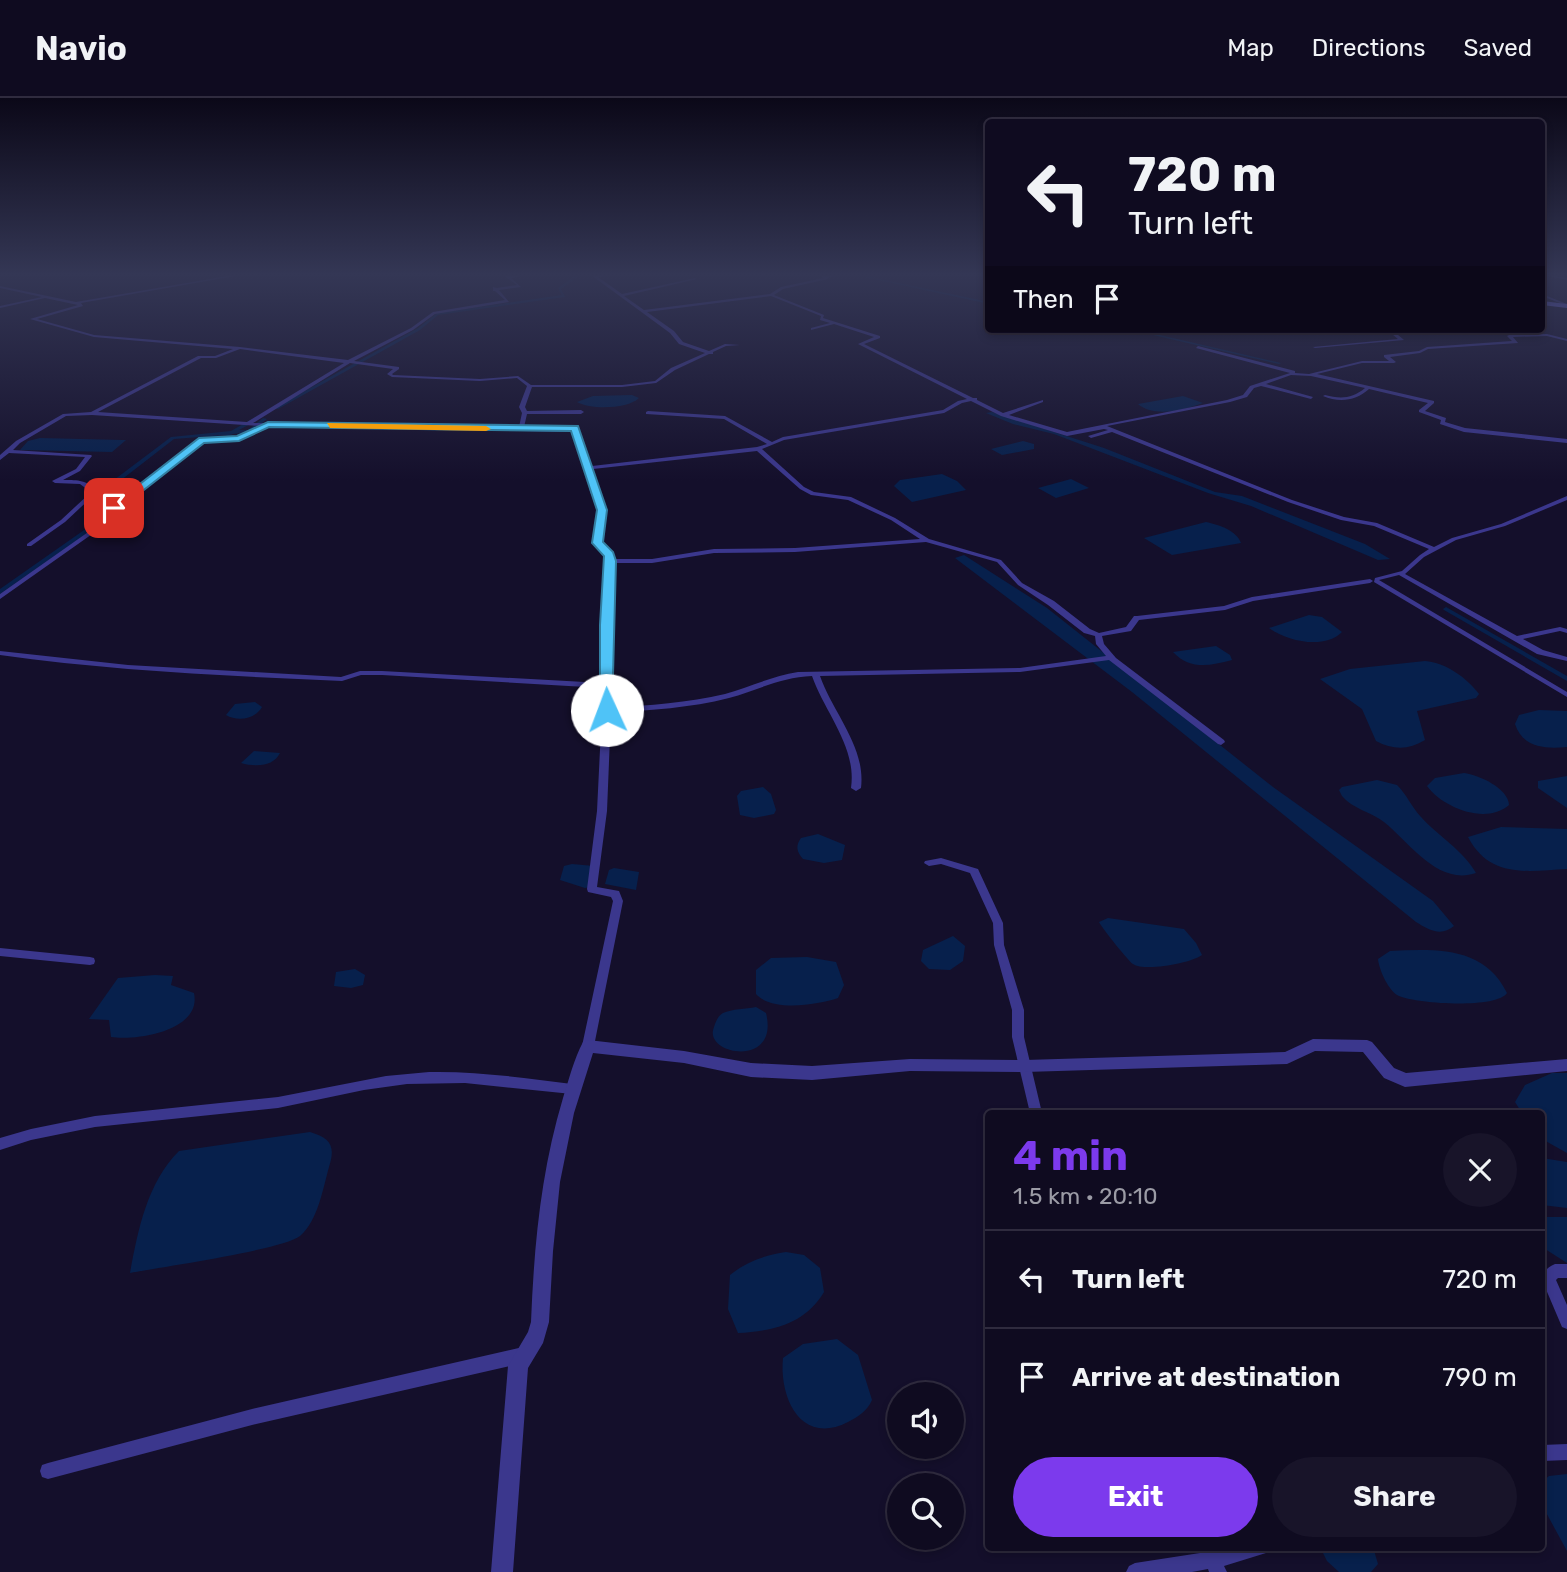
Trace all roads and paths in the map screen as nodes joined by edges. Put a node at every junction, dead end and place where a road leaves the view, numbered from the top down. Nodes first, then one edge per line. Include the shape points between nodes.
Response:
1 (189, 344) edge
2 (385, 344) edge
3 (686, 344) edge
4 (861, 344) edge
5 (1355, 344) edge
6 (1489, 344) edge
7 (738, 345) dead end
8 (1198, 347) dead end
9 (1315, 347) dead end
10 (240, 348) junction
11 (711, 353) junction
12 (349, 363) junction
13 (1297, 373) junction
14 (1309, 374) junction
15 (1261, 384) junction
16 (530, 386) junction
17 (1369, 387) junction
18 (1325, 396) dead end
19 (1311, 398) dead end
20 (975, 399) junction
21 (1041, 401) dead end
22 (581, 412) dead end
23 (92, 413) junction
24 (525, 413) junction
25 (648, 413) dead end
26 (1003, 415) junction
27 (246, 424) junction
28 (266, 424) junction
29 (1101, 426) junction
30 (521, 429) junction
31 (1112, 430) junction
32 (1091, 436) dead end
33 (1567, 441) edge
34 (770, 443) junction
35 (758, 449) junction
36 (8, 451) junction
37 (0, 458) edge
38 (590, 468) junction
39 (1567, 498) edge
40 (927, 540) junction
41 (29, 545) dead end
42 (1434, 549) junction
43 (610, 561) junction
44 (1401, 573) junction
45 (1375, 581) junction
46 (0, 597) edge
47 (1567, 631) edge
48 (1098, 635) junction
49 (1516, 639) junction
50 (0, 653) edge
51 (1110, 658) junction
52 (1567, 659) edge
53 (816, 675) junction
54 (606, 686) junction
55 (1567, 695) edge
56 (607, 710) junction
57 (1221, 741) dead end
58 (856, 788) dead end
59 (929, 863) dead end
60 (0, 952) edge
61 (90, 961) dead end
62 (588, 1046) junction
63 (1567, 1065) edge
64 (1025, 1066) junction
65 (572, 1089) junction
66 (1035, 1110) edge
67 (0, 1144) edge
68 (1567, 1271) edge
69 (1567, 1322) edge
70 (523, 1355) junction
71 (1567, 1452) edge
72 (1545, 1453) edge
73 (48, 1471) dead end
74 (1251, 1551) edge
75 (1215, 1566) edge
76 (502, 1572) edge
77 (1135, 1572) edge

1 - 10 street
2 - 12 street
3 - 11 street
4 - 20 street
5 - 9 street
6 - 14 street via 1427,348 1386,356 1394,362 1362,362
7 - 11 street via 725,345
8 - 13 street
10 - 12 street
10 - 23 street via 216,357 200,357
11 - 16 street via 673,369 656,382
12 - 16 street via 397,368 389,374 392,376 518,377
12 - 27 street
13 - 14 street
13 - 15 street
14 - 17 street
15 - 19 street
15 - 29 street via 1228,401
16 - 24 street via 522,407
17 - 18 street via 1342,400
17 - 33 street via 1432,402 1421,411 1464,430
20 - 26 street
20 - 34 street via 944,411
21 - 26 street
22 - 24 street
23 - 27 street
23 - 36 street via 65,415
24 - 30 street
25 - 34 street via 725,418
26 - 29 street via 1067,434
27 - 28 street
28 - 30 street
28 - 46 street via 239,438 202,440 120,501 103,524
29 - 31 street
30 - 38 street via 575,428
31 - 32 street
31 - 42 street via 1290,502 1375,524
34 - 35 street
35 - 38 street
35 - 40 street via 802,488 825,498 849,498
36 - 37 street
36 - 41 street via 89,456 78,470 55,481 81,482 92,494
38 - 43 street via 593,492 602,510 598,543
39 - 42 street
40 - 43 street
40 - 48 street via 999,561 1020,584
42 - 44 street
43 - 54 street
44 - 45 street
44 - 49 street
45 - 48 street via 1252,599 1225,608 1138,618 1128,629
45 - 55 street
47 - 49 street
48 - 51 street
49 - 52 street
50 - 54 street via 195,673 342,679 382,673
51 - 53 street via 1020,670
51 - 57 street
53 - 56 street via 780,676 707,701
53 - 58 street via 849,743 858,774
54 - 56 street
56 - 62 street via 600,847 593,889 615,894 618,901
59 - 64 street via 942,861 974,871 988,898 1018,1010
60 - 61 street
62 - 64 street via 751,1070 812,1073 910,1065
62 - 65 street
63 - 64 street via 1405,1080 1389,1073 1367,1046 1325,1044 1287,1058
64 - 66 street
65 - 67 street via 428,1077 260,1105 122,1119
65 - 70 street via 546,1205 540,1322
68 - 69 street via 1555,1270 1548,1279
70 - 73 street via 252,1417
70 - 76 street via 510,1440
71 - 72 street
74 - 75 street
75 - 77 street

